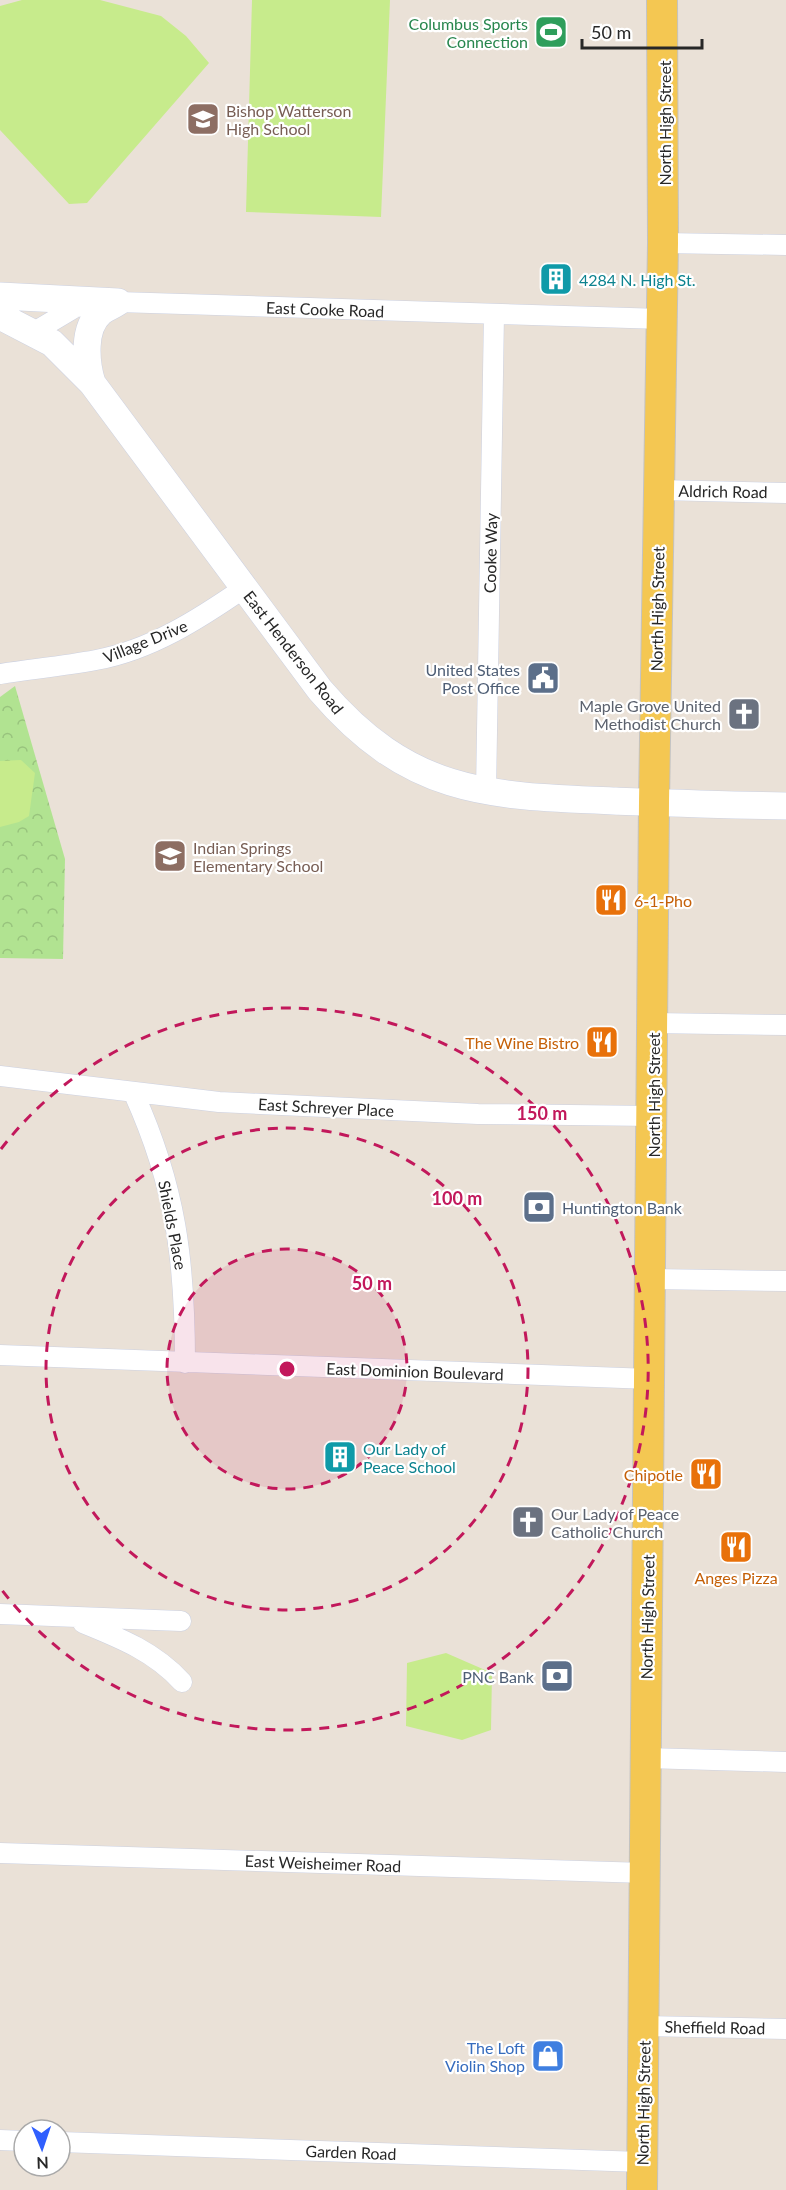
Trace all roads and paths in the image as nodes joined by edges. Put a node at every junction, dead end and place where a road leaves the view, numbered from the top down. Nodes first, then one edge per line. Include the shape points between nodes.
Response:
1 (662, 0) edge
2 (663, 243) junction
3 (786, 244) edge
4 (0, 296) edge
5 (118, 302) junction
6 (494, 314) junction
7 (0, 316) edge
8 (662, 319) junction
9 (34, 332) junction
10 (92, 383) junction
11 (660, 490) junction
12 (786, 493) edge
13 (244, 588) junction
14 (0, 674) edge
15 (486, 792) junction
16 (654, 802) junction
17 (786, 806) edge
18 (653, 1023) junction
19 (786, 1025) edge
20 (0, 1076) edge
21 (134, 1094) junction
22 (653, 1116) junction
23 (651, 1279) junction
24 (786, 1281) edge
25 (0, 1355) edge
26 (185, 1363) junction
27 (650, 1379) junction
28 (0, 1614) edge
29 (66, 1617) junction
30 (181, 1621) dead end
31 (182, 1682) dead end
32 (646, 1758) junction
33 (786, 1762) edge
34 (0, 1853) edge
35 (645, 1873) junction
36 (644, 2026) junction
37 (786, 2029) edge
38 (72, 2143) edge
39 (642, 2176) edge

1 - 2 main road, North High Street
2 - 3 street
2 - 8 main road, North High Street
4 - 5 main road
5 - 6 street, East Cooke Road
5 - 9 street, East Cooke Road via 76,307
5 - 10 main road via 99,314 92,327 87,355
6 - 8 street, East Cooke Road
6 - 15 street, Cooke Way
7 - 9 main road
8 - 11 main road, North High Street
9 - 10 main road, East Henderson Road via 66,355
10 - 13 main road, East Henderson Road
11 - 12 street, Aldrich Road
11 - 16 main road, North High Street
13 - 14 street, Village Drive via 200,619 132,650 97,660
13 - 15 main road, East Henderson Road via 320,690 367,739 423,771
15 - 16 main road, East Henderson Road via 536,798
16 - 17 main road, East Henderson Road
16 - 18 main road, North High Street
18 - 19 street
18 - 22 main road, North High Street
20 - 21 street, East Schreyer Place
21 - 22 street, East Schreyer Place via 412,1111
21 - 26 street, Shields Place via 155,1141 173,1209 184,1286
22 - 23 main road, North High Street
23 - 24 street
23 - 27 main road, North High Street
25 - 26 street, East Dominion Boulevard
26 - 27 street, East Dominion Boulevard
27 - 32 main road, North High Street
28 - 29 street
29 - 30 street
29 - 31 street via 148,1652
32 - 33 street
32 - 35 main road, North High Street
34 - 35 street, East Weisheimer Road
35 - 36 main road, North High Street
36 - 37 street, Sheffield Road
36 - 39 main road, North High Street
38 - 39 street, Garden Road

